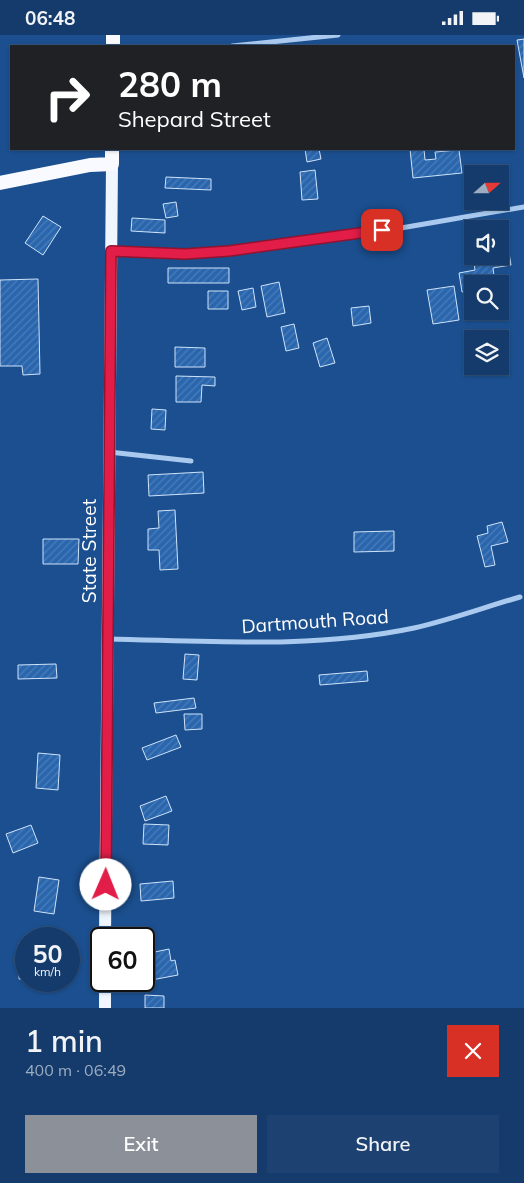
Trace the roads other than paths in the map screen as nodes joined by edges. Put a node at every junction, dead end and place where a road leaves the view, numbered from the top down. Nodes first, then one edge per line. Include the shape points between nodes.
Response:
1 (338, 35) edge
2 (242, 45) edge
3 (112, 150) edge
4 (112, 164) junction
5 (0, 183) edge
6 (524, 207) edge
7 (111, 251) junction
8 (109, 452) junction
9 (191, 461) dead end
10 (520, 597) dead end
11 (107, 639) junction
12 (105, 927) edge
13 (105, 992) edge
14 (104, 1008) edge

1 - 2 street
3 - 4 highway, State Street
4 - 5 highway via 90,165
4 - 7 main road, State Street
6 - 7 street via 229,251 185,254
7 - 8 main road, State Street
8 - 9 street
8 - 11 main road, State Street
10 - 11 street, Dartmouth Road via 415,628 362,636 279,642
11 - 12 main road, State Street
13 - 14 main road

